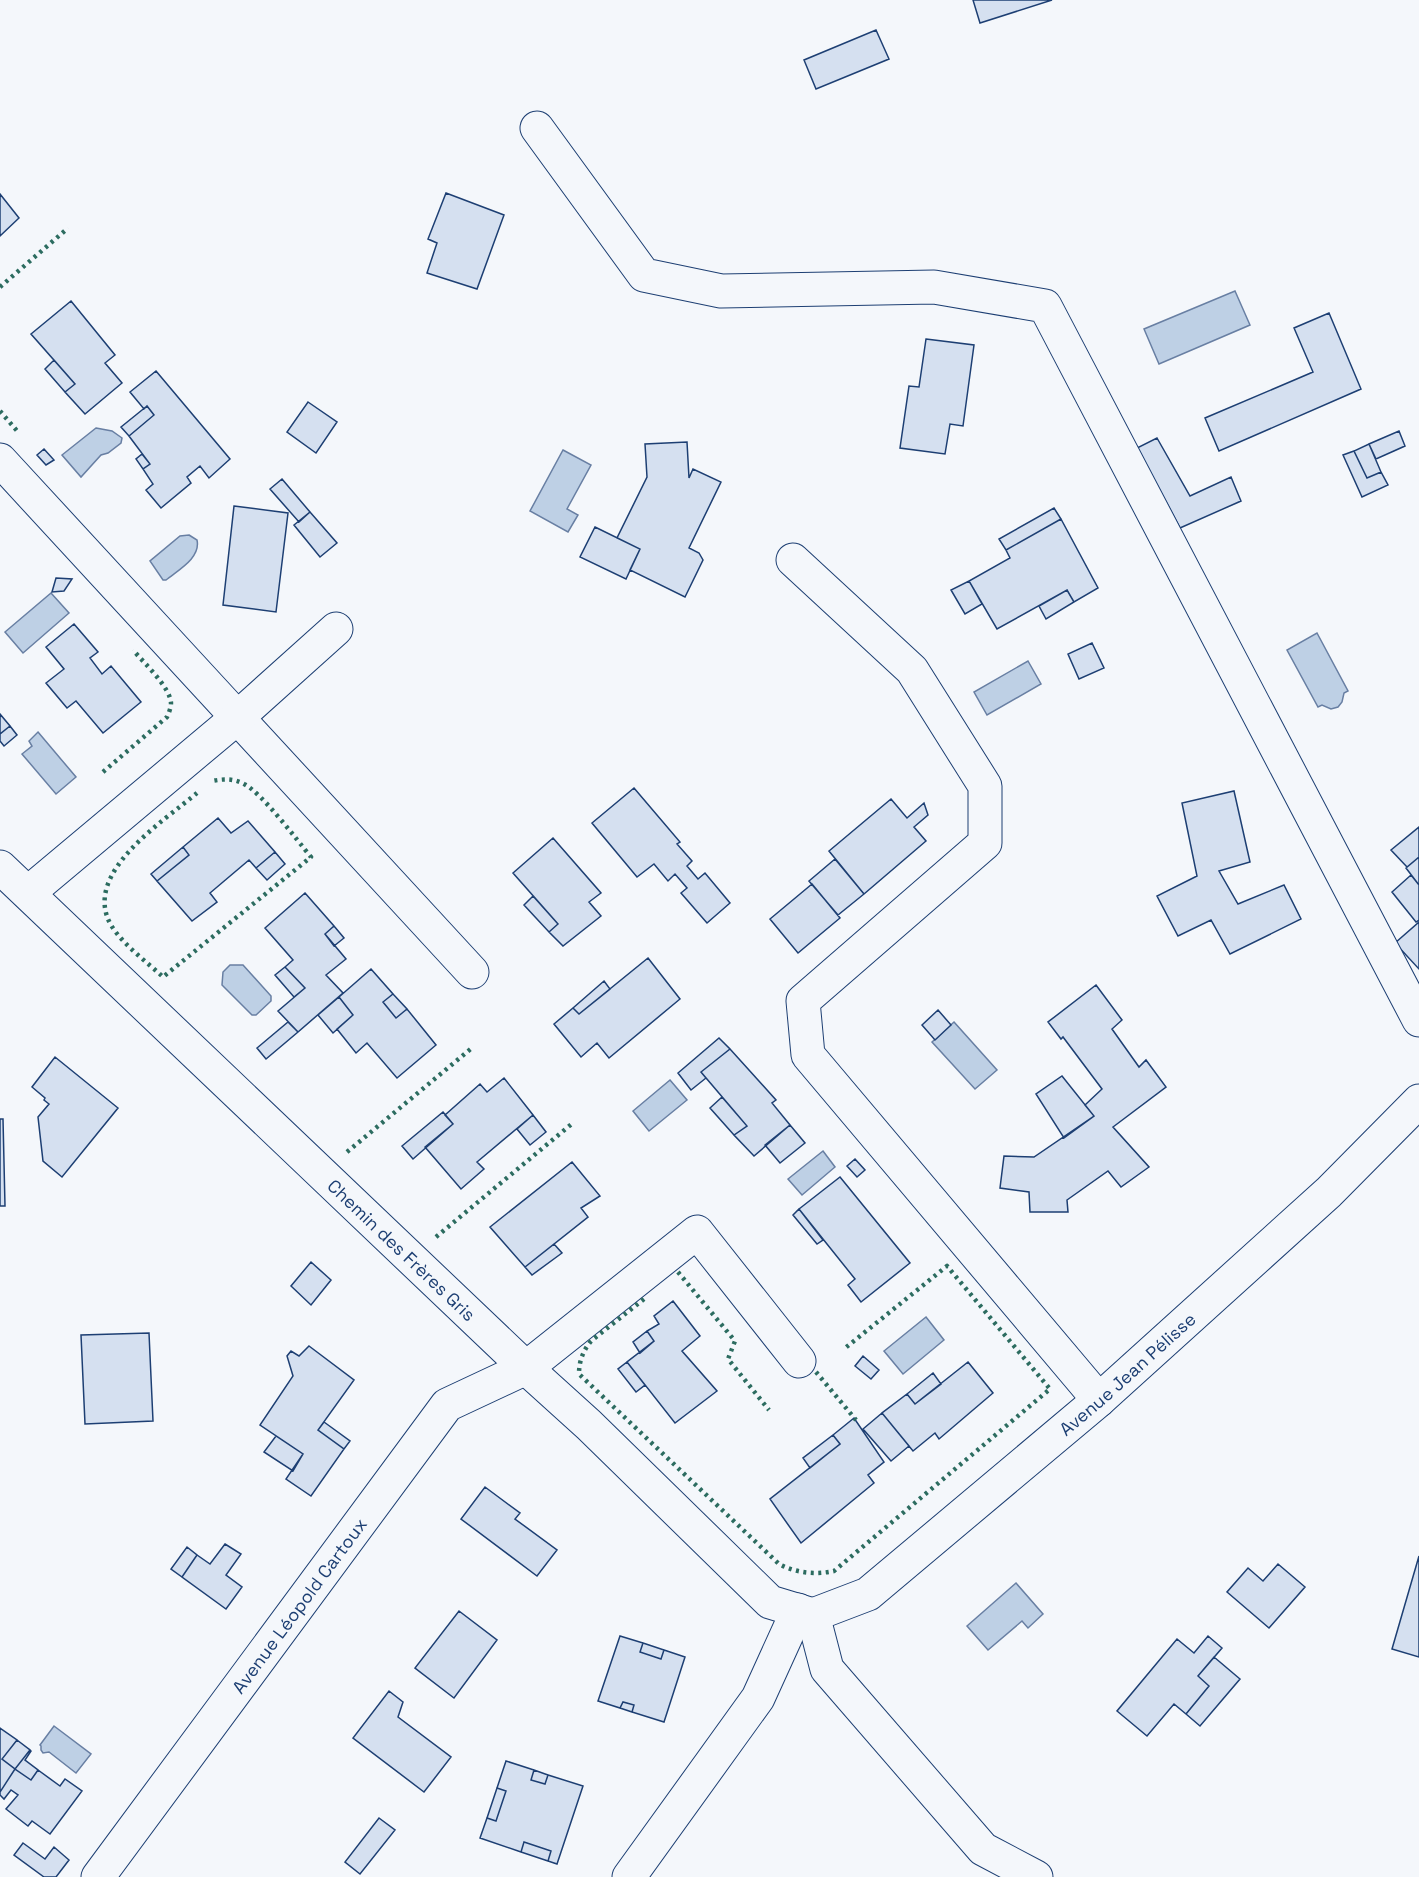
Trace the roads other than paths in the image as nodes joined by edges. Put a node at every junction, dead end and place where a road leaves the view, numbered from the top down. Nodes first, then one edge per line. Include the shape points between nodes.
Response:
1 (537, 128) dead end
2 (0, 460) edge
3 (793, 560) dead end
4 (336, 629) dead end
5 (238, 717) junction
6 (0, 867) edge
7 (28, 893) junction
8 (472, 972) dead end
9 (1419, 1020) edge
10 (1419, 1101) edge
11 (799, 1360) dead end
12 (526, 1368) junction
13 (1099, 1400) junction
14 (805, 1613) junction
15 (98, 1877) edge
16 (629, 1877) edge
17 (1036, 1877) edge

1 - 9 street via 644,275 721,291 934,287 1045,306
2 - 5 street
3 - 13 street via 912,670 985,786 985,843 803,1001 808,1055
4 - 5 street
5 - 7 street
5 - 8 street
6 - 7 street, Chemin des Frères Gris
7 - 12 street, Chemin des Frères Gris
10 - 13 street, Avenue Jean Pélisse via 1329,1192
11 - 12 street, Avenue Léopold Cartoux via 697,1232
12 - 14 street, Chemin des Frères Gris via 770,1602
12 - 15 street, Avenue Léopold Cartoux via 447,1405
13 - 14 street, Avenue Jean Pélisse via 868,1594
14 - 16 street via 758,1698
14 - 17 street via 827,1670 983,1848

